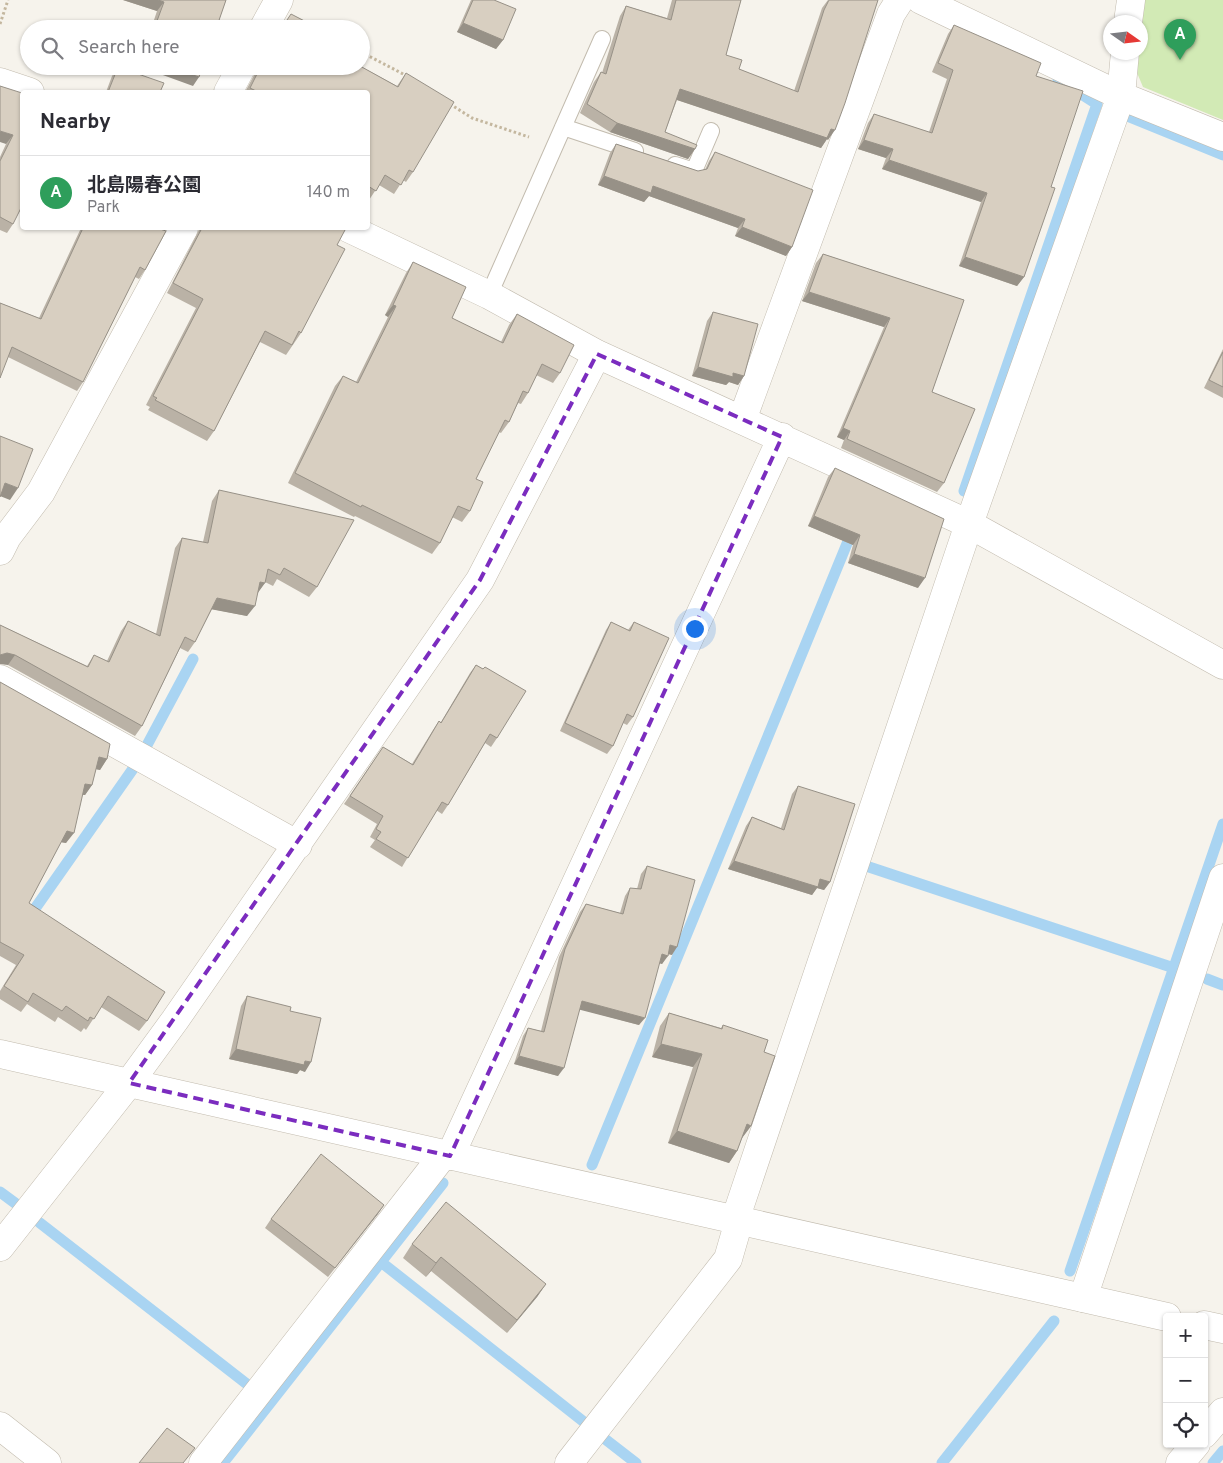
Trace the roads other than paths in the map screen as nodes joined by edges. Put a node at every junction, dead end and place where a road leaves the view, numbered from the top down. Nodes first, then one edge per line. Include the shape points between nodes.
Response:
1 (278, 0) edge
2 (900, 0) edge
3 (921, 0) edge
4 (1131, 0) edge
5 (1129, 15) edge
6 (268, 20) edge
7 (602, 39) dead end
8 (1125, 60) edge
9 (237, 75) edge
10 (0, 82) edge
11 (24, 90) edge
12 (229, 90) edge
13 (1121, 96) junction
14 (563, 127) junction
15 (711, 131) dead end
16 (1223, 137) edge
17 (183, 230) edge
18 (352, 230) edge
19 (489, 295) junction
20 (597, 354) junction
21 (742, 420) junction
22 (782, 438) junction
23 (969, 524) junction
24 (0, 552) edge
25 (1223, 665) edge
26 (0, 679) edge
27 (298, 845) junction
28 (1223, 878) edge
29 (0, 1054) edge
30 (129, 1082) junction
31 (447, 1155) junction
32 (737, 1220) junction
33 (0, 1247) edge
34 (1083, 1298) junction
35 (1163, 1316) edge
36 (1208, 1326) edge
37 (1223, 1329) edge
38 (1223, 1412) edge
39 (0, 1426) edge
40 (1208, 1429) edge
41 (1193, 1448) edge
42 (47, 1463) edge
43 (204, 1463) edge
44 (569, 1463) edge
45 (1180, 1463) edge

1 - 6 street
2 - 21 street via 888,23
3 - 13 street
4 - 5 street
7 - 14 lane
8 - 13 street
9 - 12 street
10 - 11 street
13 - 16 street
13 - 23 street
14 - 15 lane via 694,171
14 - 19 lane
17 - 24 street via 41,492 7,537
18 - 19 street
19 - 20 street
20 - 21 street
20 - 27 street via 480,580
21 - 22 street
22 - 23 street
22 - 31 street
23 - 25 street
23 - 32 street
26 - 27 street
27 - 30 street
28 - 34 street
29 - 30 street
30 - 31 street
30 - 33 street
31 - 32 street
31 - 43 street
32 - 34 street
32 - 44 street via 728,1259
34 - 35 street
36 - 37 street
38 - 40 street
39 - 42 street
41 - 45 street

